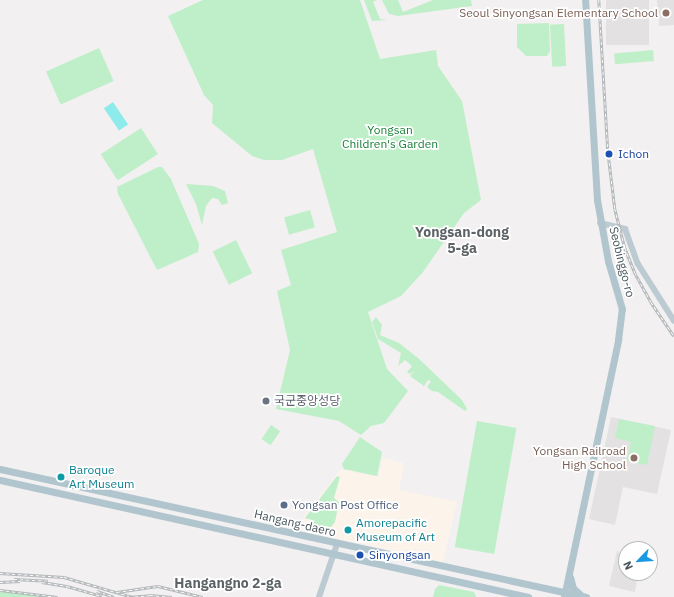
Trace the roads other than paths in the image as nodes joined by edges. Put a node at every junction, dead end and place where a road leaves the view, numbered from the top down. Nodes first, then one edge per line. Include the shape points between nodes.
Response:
1 (585, 0) edge
2 (600, 223) junction
3 (674, 321) edge
4 (0, 469) edge
5 (0, 480) edge
6 (337, 544) junction
7 (334, 553) junction
8 (570, 574) junction
9 (564, 595) edge
10 (319, 597) edge
11 (528, 597) edge
12 (586, 597) edge

1 - 2 main road, Seobinggo-ro
2 - 3 street via 625,229 638,264
2 - 8 main road, Seobinggo-ro via 608,261 621,301 620,328
4 - 6 main road, Hangang-daero
5 - 7 main road, Hangang-daero
6 - 7 street
6 - 9 main road, Hangang-daero
7 - 10 street
7 - 11 main road, Hangang-daero
8 - 9 main road, Seobinggo-ro
8 - 12 main road via 573,588
9 - 12 main road, Hangang-daero

